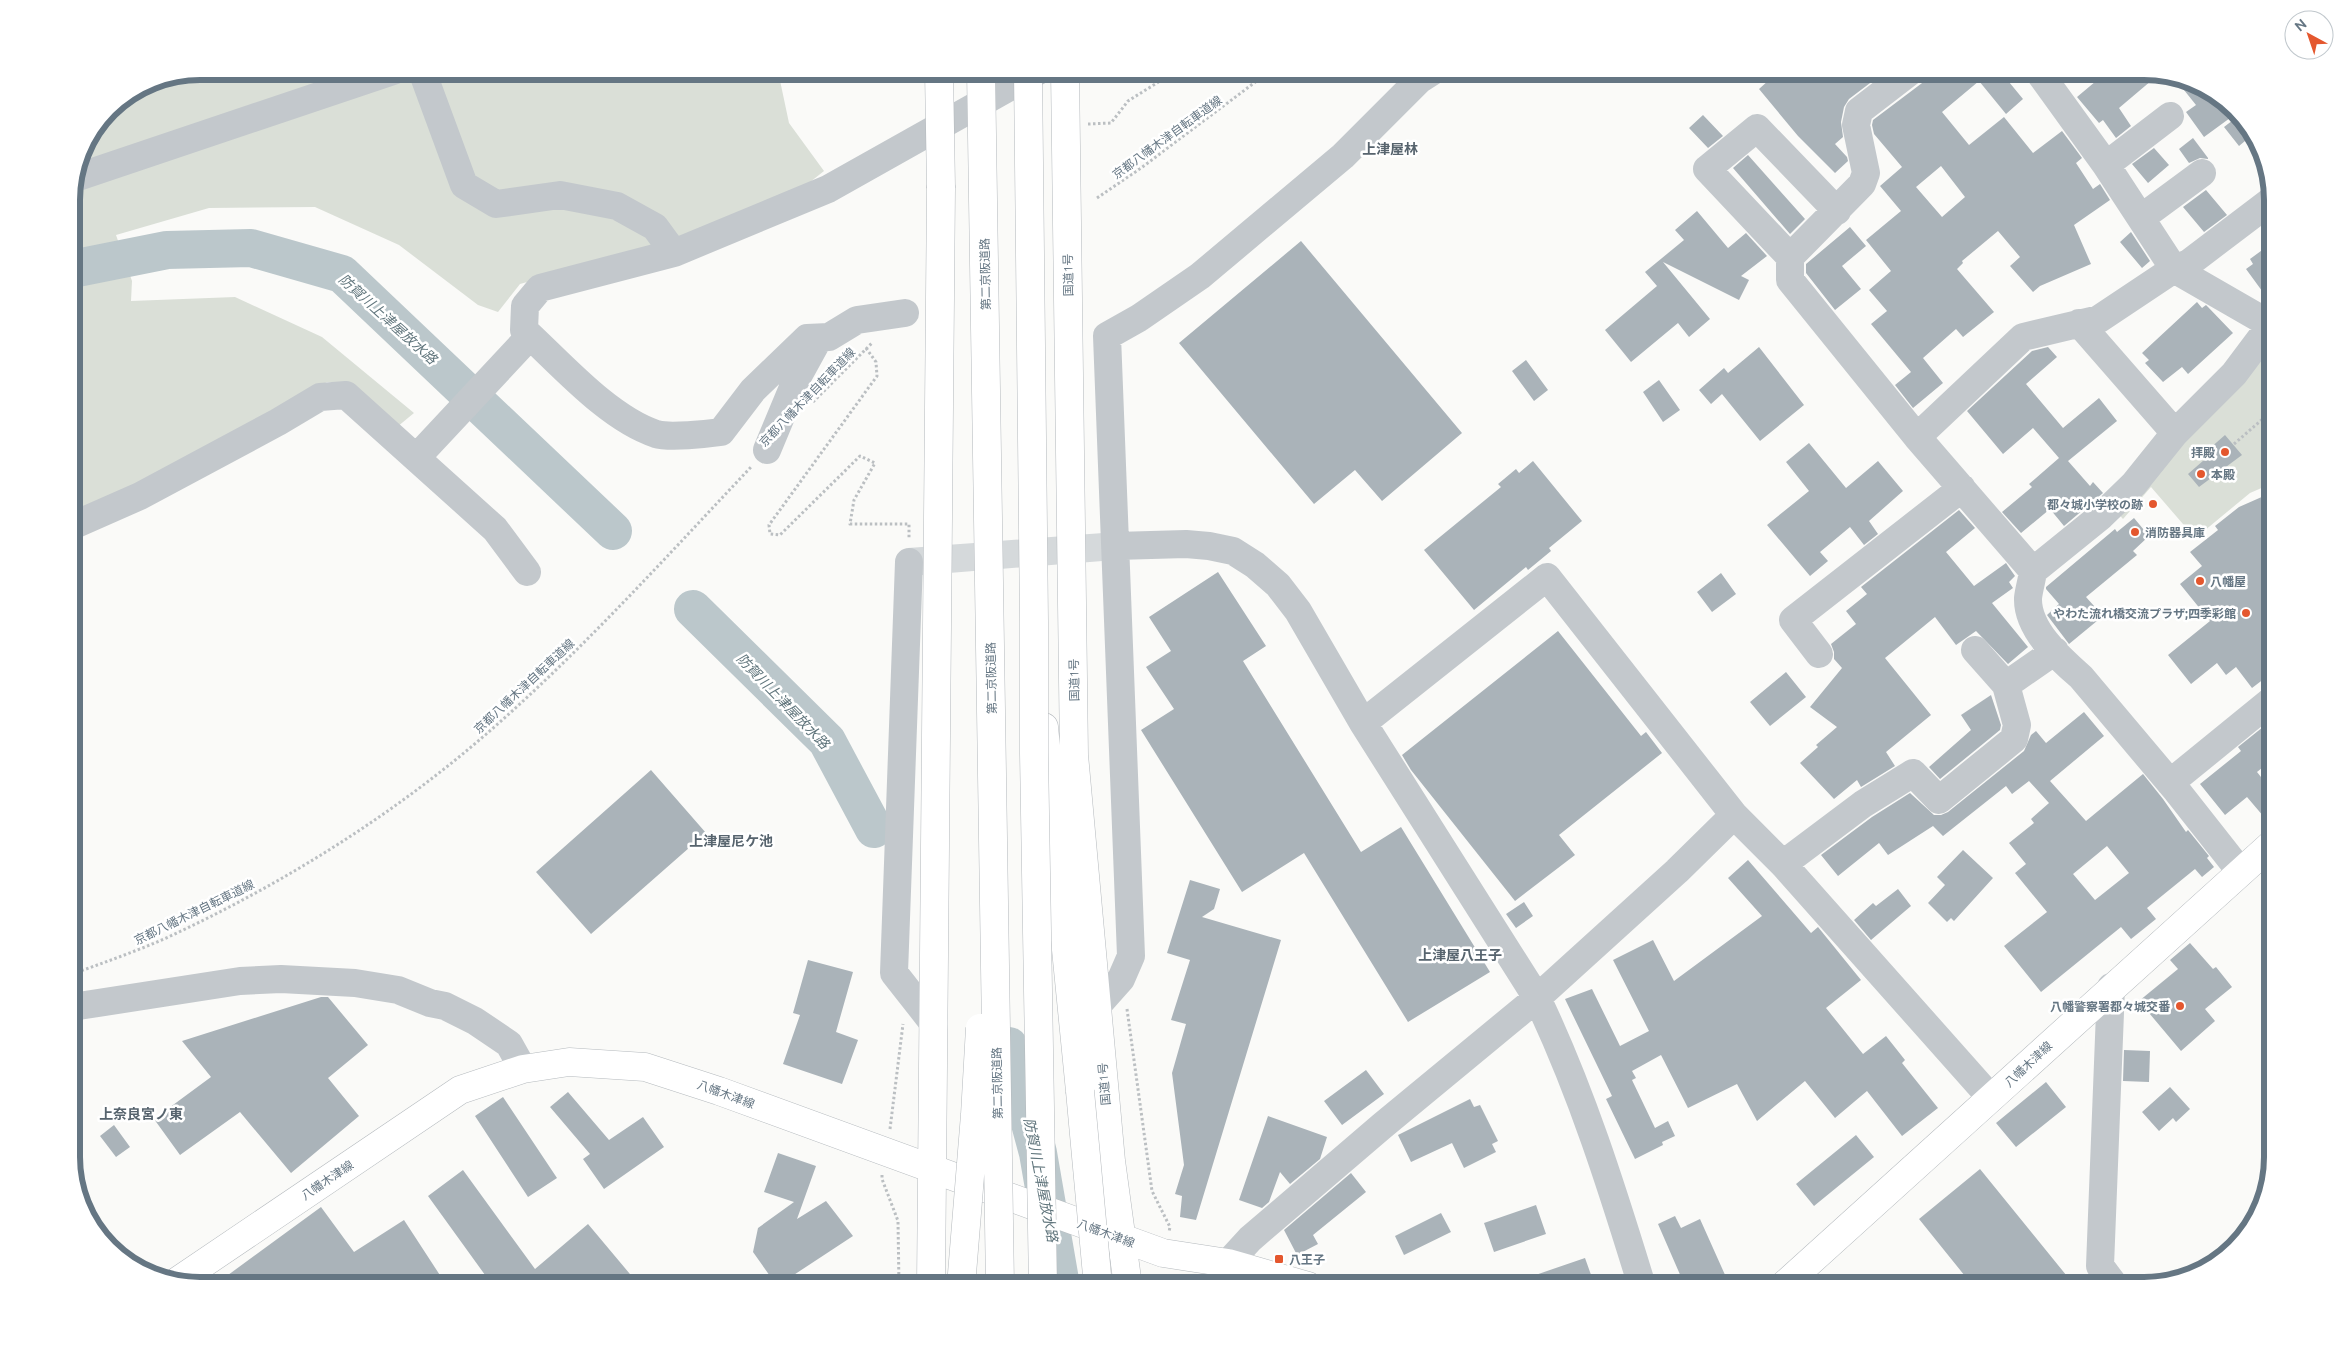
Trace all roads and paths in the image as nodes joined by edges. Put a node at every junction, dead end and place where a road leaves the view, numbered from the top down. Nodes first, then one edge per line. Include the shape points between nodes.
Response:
1 (366, 80) edge
2 (425, 80) edge
3 (939, 80) edge
4 (981, 80) edge
5 (1022, 80) edge
6 (1028, 80) edge
7 (1066, 80) edge
8 (1162, 80) edge
9 (1258, 80) edge
10 (1419, 80) edge
11 (1899, 80) edge
12 (2045, 80) edge
13 (2170, 116) dead end
14 (1073, 120) junction
15 (2106, 165) junction
16 (2202, 174) dead end
17 (83, 175) edge
18 (1097, 198) dead end
19 (2264, 206) edge
20 (1837, 211) junction
21 (2141, 218) junction
22 (674, 253) junction
23 (1790, 257) junction
24 (2174, 269) junction
25 (905, 313) dead end
26 (2264, 321) edge
27 (2079, 323) junction
28 (2264, 334) edge
29 (530, 336) junction
30 (819, 338) junction
31 (872, 342) dead end
32 (866, 348) junction
33 (809, 407) dead end
34 (2264, 417) edge
35 (2175, 433) junction
36 (1917, 437) junction
37 (2234, 444) dead end
38 (426, 447) junction
39 (767, 450) joint
40 (1962, 488) junction
41 (80, 522) edge
42 (1116, 546) junction
43 (909, 562) joint
44 (2033, 571) junction
45 (527, 572) dead end
46 (990, 581) junction
47 (1034, 621) junction
48 (1975, 650) dead end
49 (2055, 651) junction
50 (1819, 654) dead end
51 (2006, 685) junction
52 (2264, 706) edge
53 (1363, 723) junction
54 (2170, 783) junction
55 (1734, 815) junction
56 (2264, 851) edge
57 (1783, 864) junction
58 (2240, 871) junction
59 (80, 971) edge
60 (2112, 987) junction
61 (1537, 998) junction
62 (80, 1006) edge
63 (1097, 1006) junction
64 (934, 1024) junction
65 (522, 1069) junction
66 (1991, 1098) junction
67 (933, 1168) junction
68 (1112, 1235) junction
69 (1232, 1274) edge
70 (185, 1276) edge
71 (931, 1277) edge
72 (962, 1277) edge
73 (1000, 1277) edge
74 (1043, 1277) edge
75 (1097, 1277) edge
76 (1125, 1277) edge
77 (1251, 1277) edge
78 (1639, 1277) edge
79 (1793, 1277) edge
80 (2108, 1277) edge

1 - 17 street
2 - 22 street via 464,185 496,204 560,194 617,206 656,227
3 - 64 main road, bridge
4 - 46 main road, 第二京阪道路, bridge
5 - 22 street via 828,189
6 - 47 main road, bridge
7 - 14 main road, 国道1号
8 - 14 path via 1128,101 1111,123
9 - 18 path, 京都八幡木津自転車道線
10 - 42 street via 1343,156 1200,276 1140,318 1107,336
11 - 20 street via 1859,111 1856,125 1866,173 1862,184
12 - 15 street
13 - 15 street
14 - 63 main road, 国道1号 via 1074,755
15 - 21 street
16 - 21 street
19 - 24 street via 2189,263
20 - 23 street
20 - 23 street via 1757,128 1707,169
21 - 24 street
22 - 29 street via 540,288 525,306 524,330
23 - 36 street via 1790,280
24 - 26 street
24 - 27 street via 2105,316
25 - 30 street via 857,320 829,337
27 - 35 street
27 - 36 street via 2023,337
28 - 35 street via 2234,374
29 - 30 street via 613,412 657,434 721,432 753,390 807,338
29 - 38 street
30 - 39 street via 796,378
31 - 32 path, 京都八幡木津自転車道線
32 - 33 path, 京都八幡木津自転車道線
32 - 43 path via 876,362 877,376 769,525 770,534 780,535 860,456 875,463 854,500 850,524 909,524
34 - 37 path
35 - 44 street via 2134,484 2101,516
36 - 40 street
38 - 41 street via 346,395 320,397 140,496
38 - 45 street
39 - 59 path, 京都八幡木津自転車道線 via 553,674 445,768 370,823 262,889 164,939
40 - 44 street
40 - 50 street via 1793,620
42 - 53 street via 1209,546 1233,552 1255,565 1278,585 1298,612
42 - 63 street via 1131,956 1120,979
43 - 64 street via 894,973
44 - 49 street via 2028,599 2034,626
46 - 72 main road, bridge via 982,691 982,977
46 - 73 main road, 第二京阪道路, bridge
47 - 74 main road, bridge
47 - 75 main road, bridge
48 - 51 street
49 - 51 street
49 - 54 street via 2081,677
51 - 57 street via 2018,725 2014,739 1939,800 1913,774 1863,804
52 - 54 street
53 - 55 street via 1547,577
53 - 61 street
54 - 58 street
55 - 57 street
55 - 61 street via 1678,871
56 - 58 main road, 八幡木津線
57 - 66 street
58 - 60 main road, 八幡木津線
60 - 66 main road, 八幡木津線
60 - 80 street via 2100,1266
61 - 69 street via 1250,1239
61 - 78 street via 1609,1176
62 - 65 street via 240,981 282,979 355,983 398,990 445,1006 475,1021 509,1044
63 - 68 main road, 国道1号 via 1111,1162
64 - 67 main road
65 - 67 main road, 八幡木津線 via 569,1062 645,1066
65 - 70 main road, 八幡木津線 via 460,1090
66 - 79 main road, 八幡木津線
67 - 68 main road, 八幡木津線, bridge
67 - 71 main road
68 - 69 main road, 八幡木津線
68 - 76 main road, 国道1号
69 - 77 main road, 八幡木津線

